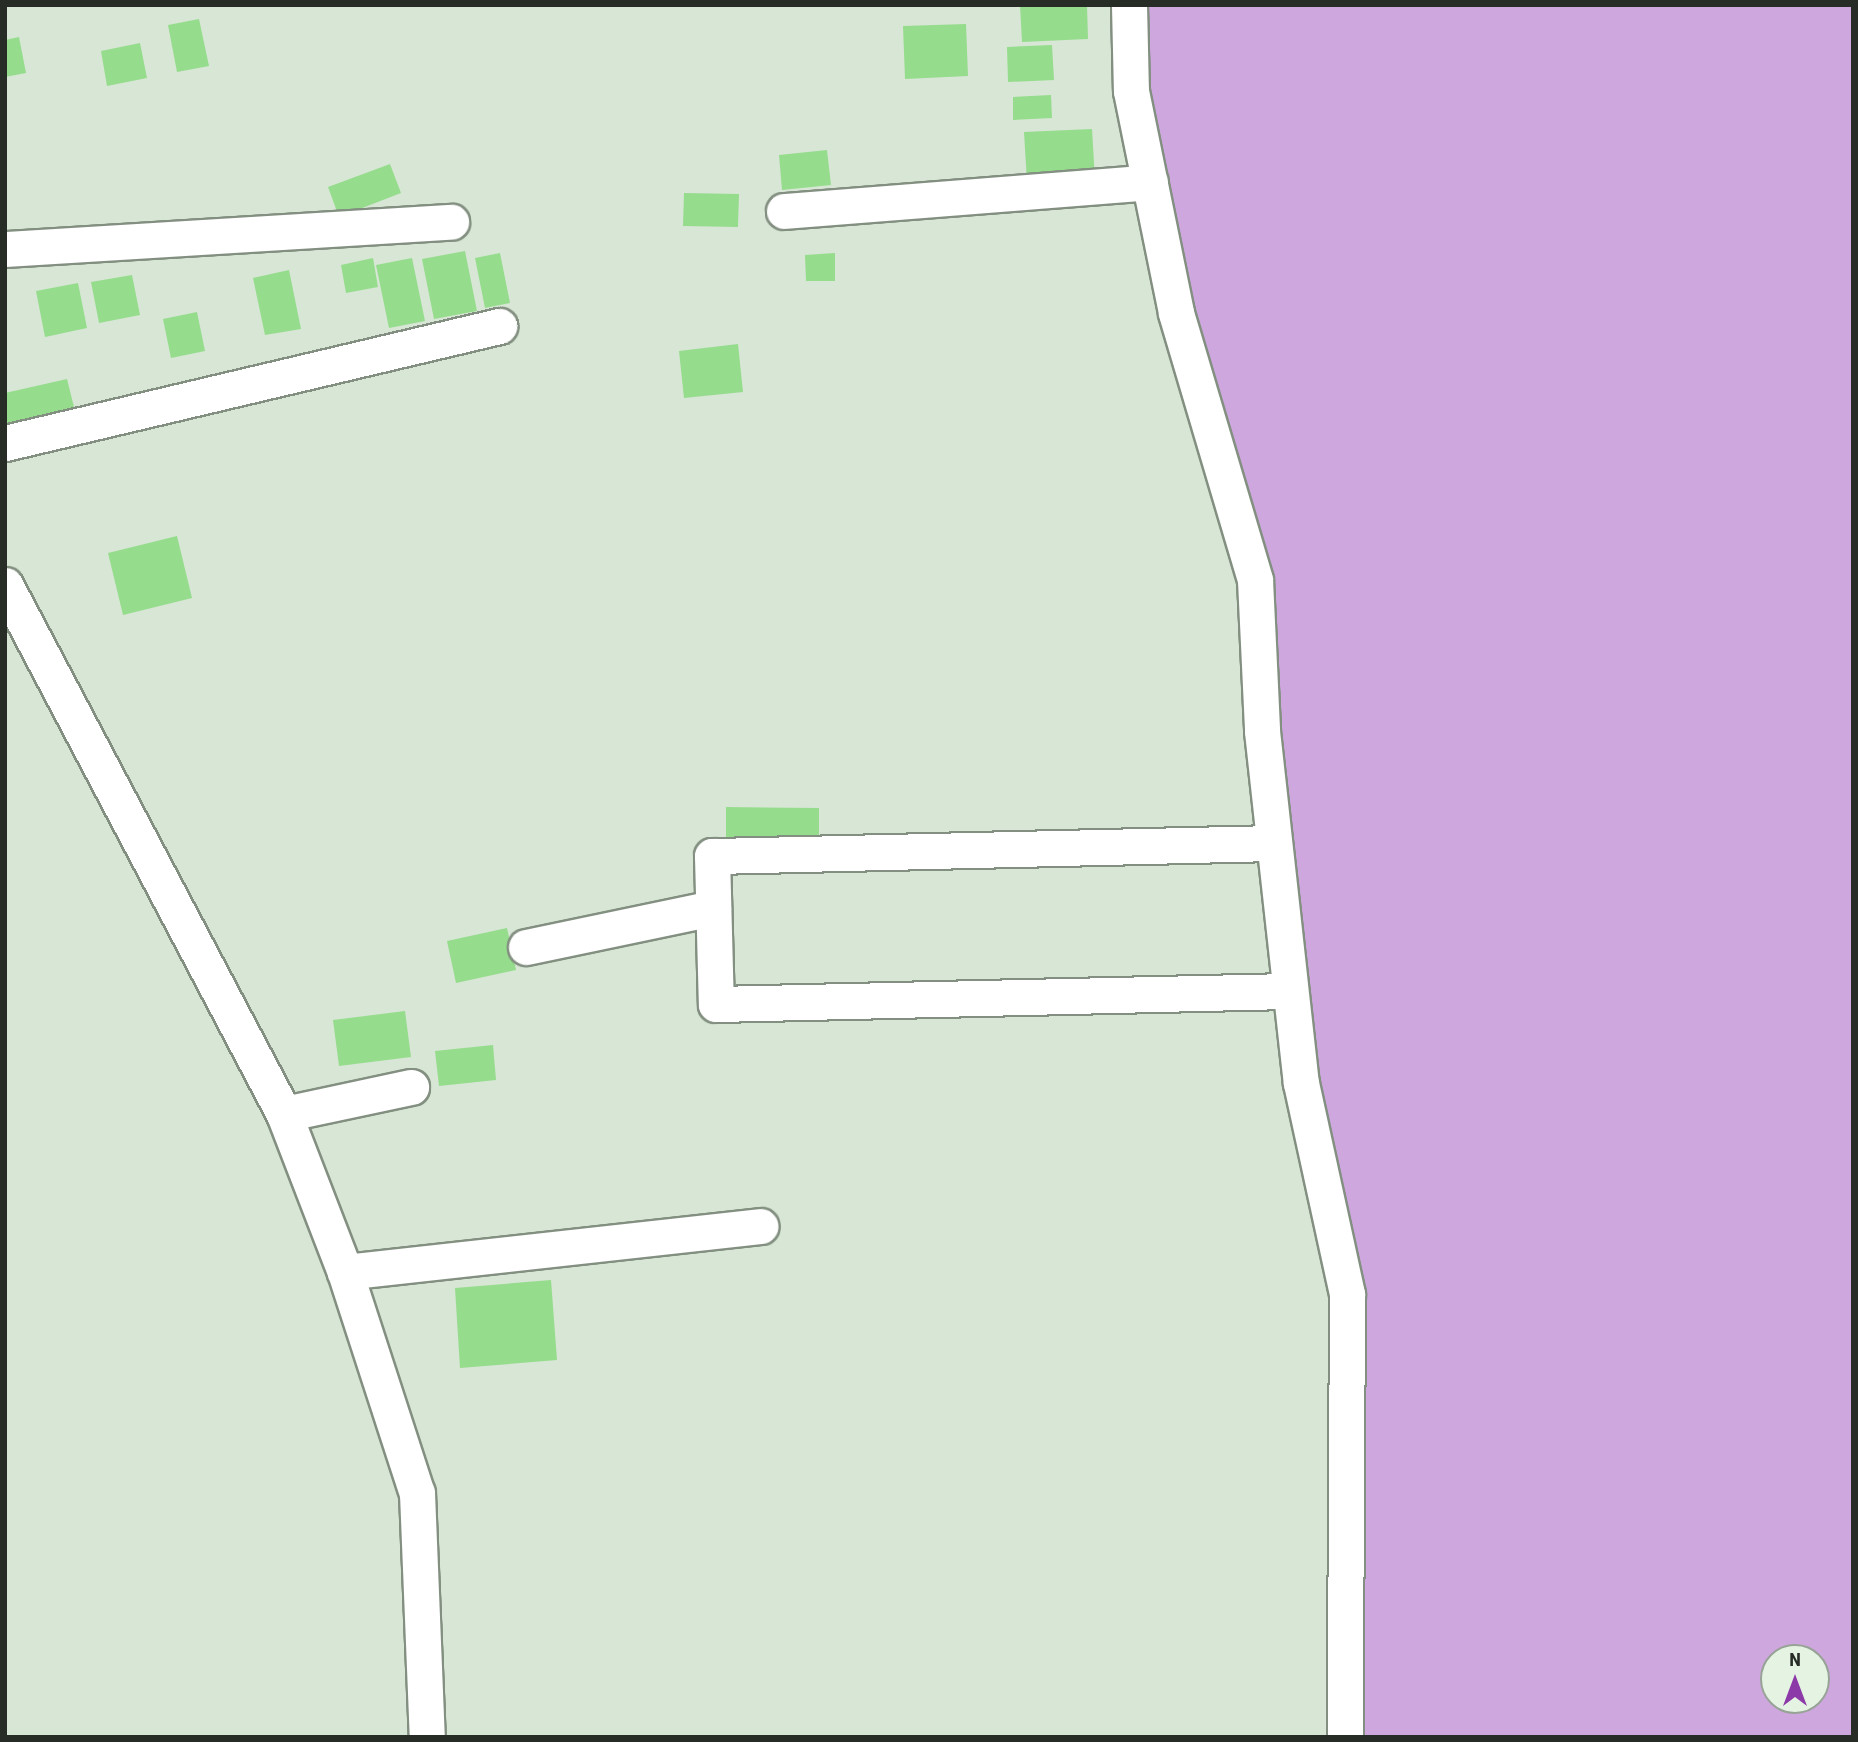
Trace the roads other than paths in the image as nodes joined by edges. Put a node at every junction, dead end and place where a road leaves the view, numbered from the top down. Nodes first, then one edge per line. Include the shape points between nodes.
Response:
1 (1129, 5) edge
2 (1150, 182) junction
3 (784, 211) dead end
4 (451, 222) dead end
5 (5, 249) edge
6 (499, 326) dead end
7 (5, 443) edge
8 (5, 585) edge
9 (1274, 843) junction
10 (713, 908) junction
11 (526, 947) dead end
12 (1290, 992) junction
13 (411, 1087) dead end
14 (284, 1114) junction
15 (760, 1226) dead end
16 (345, 1272) junction
17 (428, 1737) edge
18 (1345, 1737) edge

1 - 2 street via 1131,91
2 - 3 street
2 - 9 street via 1177,313 1255,580
4 - 5 street
6 - 7 street
8 - 14 street
9 - 10 street via 712,856
9 - 12 street
10 - 11 street
10 - 12 street via 716,1004
12 - 18 street via 1301,1083 1347,1294
13 - 14 street
14 - 16 street
15 - 16 street
16 - 17 street via 417,1493

